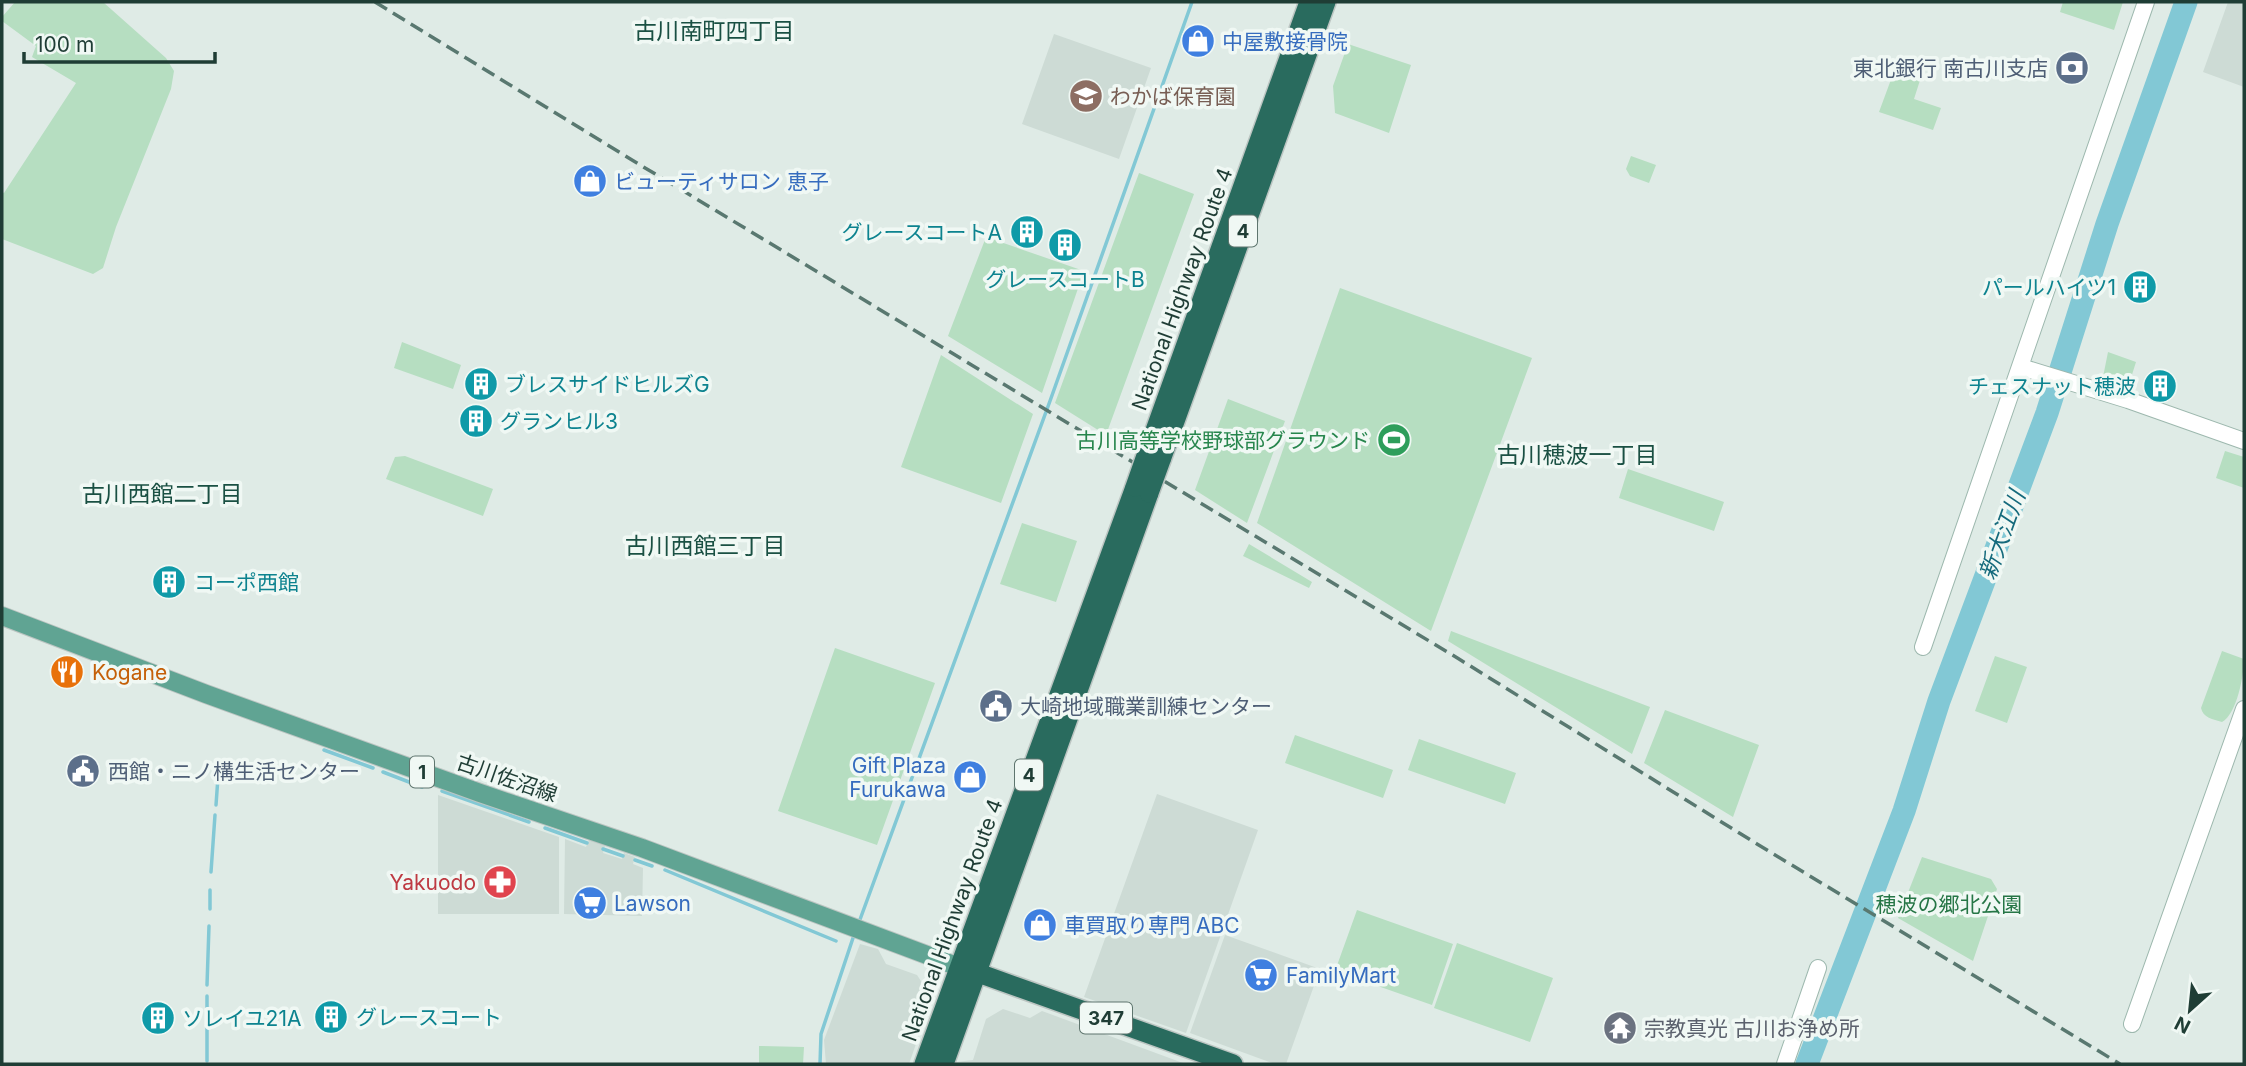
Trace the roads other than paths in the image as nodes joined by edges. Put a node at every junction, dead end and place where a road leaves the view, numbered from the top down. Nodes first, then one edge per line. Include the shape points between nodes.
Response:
1 (1309, 2) edge
2 (1326, 2) edge
3 (2146, 2) edge
4 (2021, 367) junction
5 (2244, 441) edge
6 (1155, 455) junction
7 (2, 616) edge
8 (1923, 647) dead end
9 (2244, 709) edge
10 (1818, 968) dead end
11 (968, 970) junction
12 (2132, 1024) dead end
13 (924, 1064) edge
14 (944, 1064) edge
15 (1233, 1064) edge
16 (1785, 1064) edge

1 - 6 highway, National Highway Route 4 / 4
2 - 6 highway, National Highway Route 4 / 4
3 - 4 street
4 - 5 street
4 - 8 street
6 - 11 highway, National Highway Route 4 / 4, bridge
7 - 11 main road, 古川佐沼線 / 1
9 - 12 street
10 - 16 street
11 - 13 highway, National Highway Route 4 / 4
11 - 14 highway, National Highway Route 4 / 4
11 - 15 highway, 347

